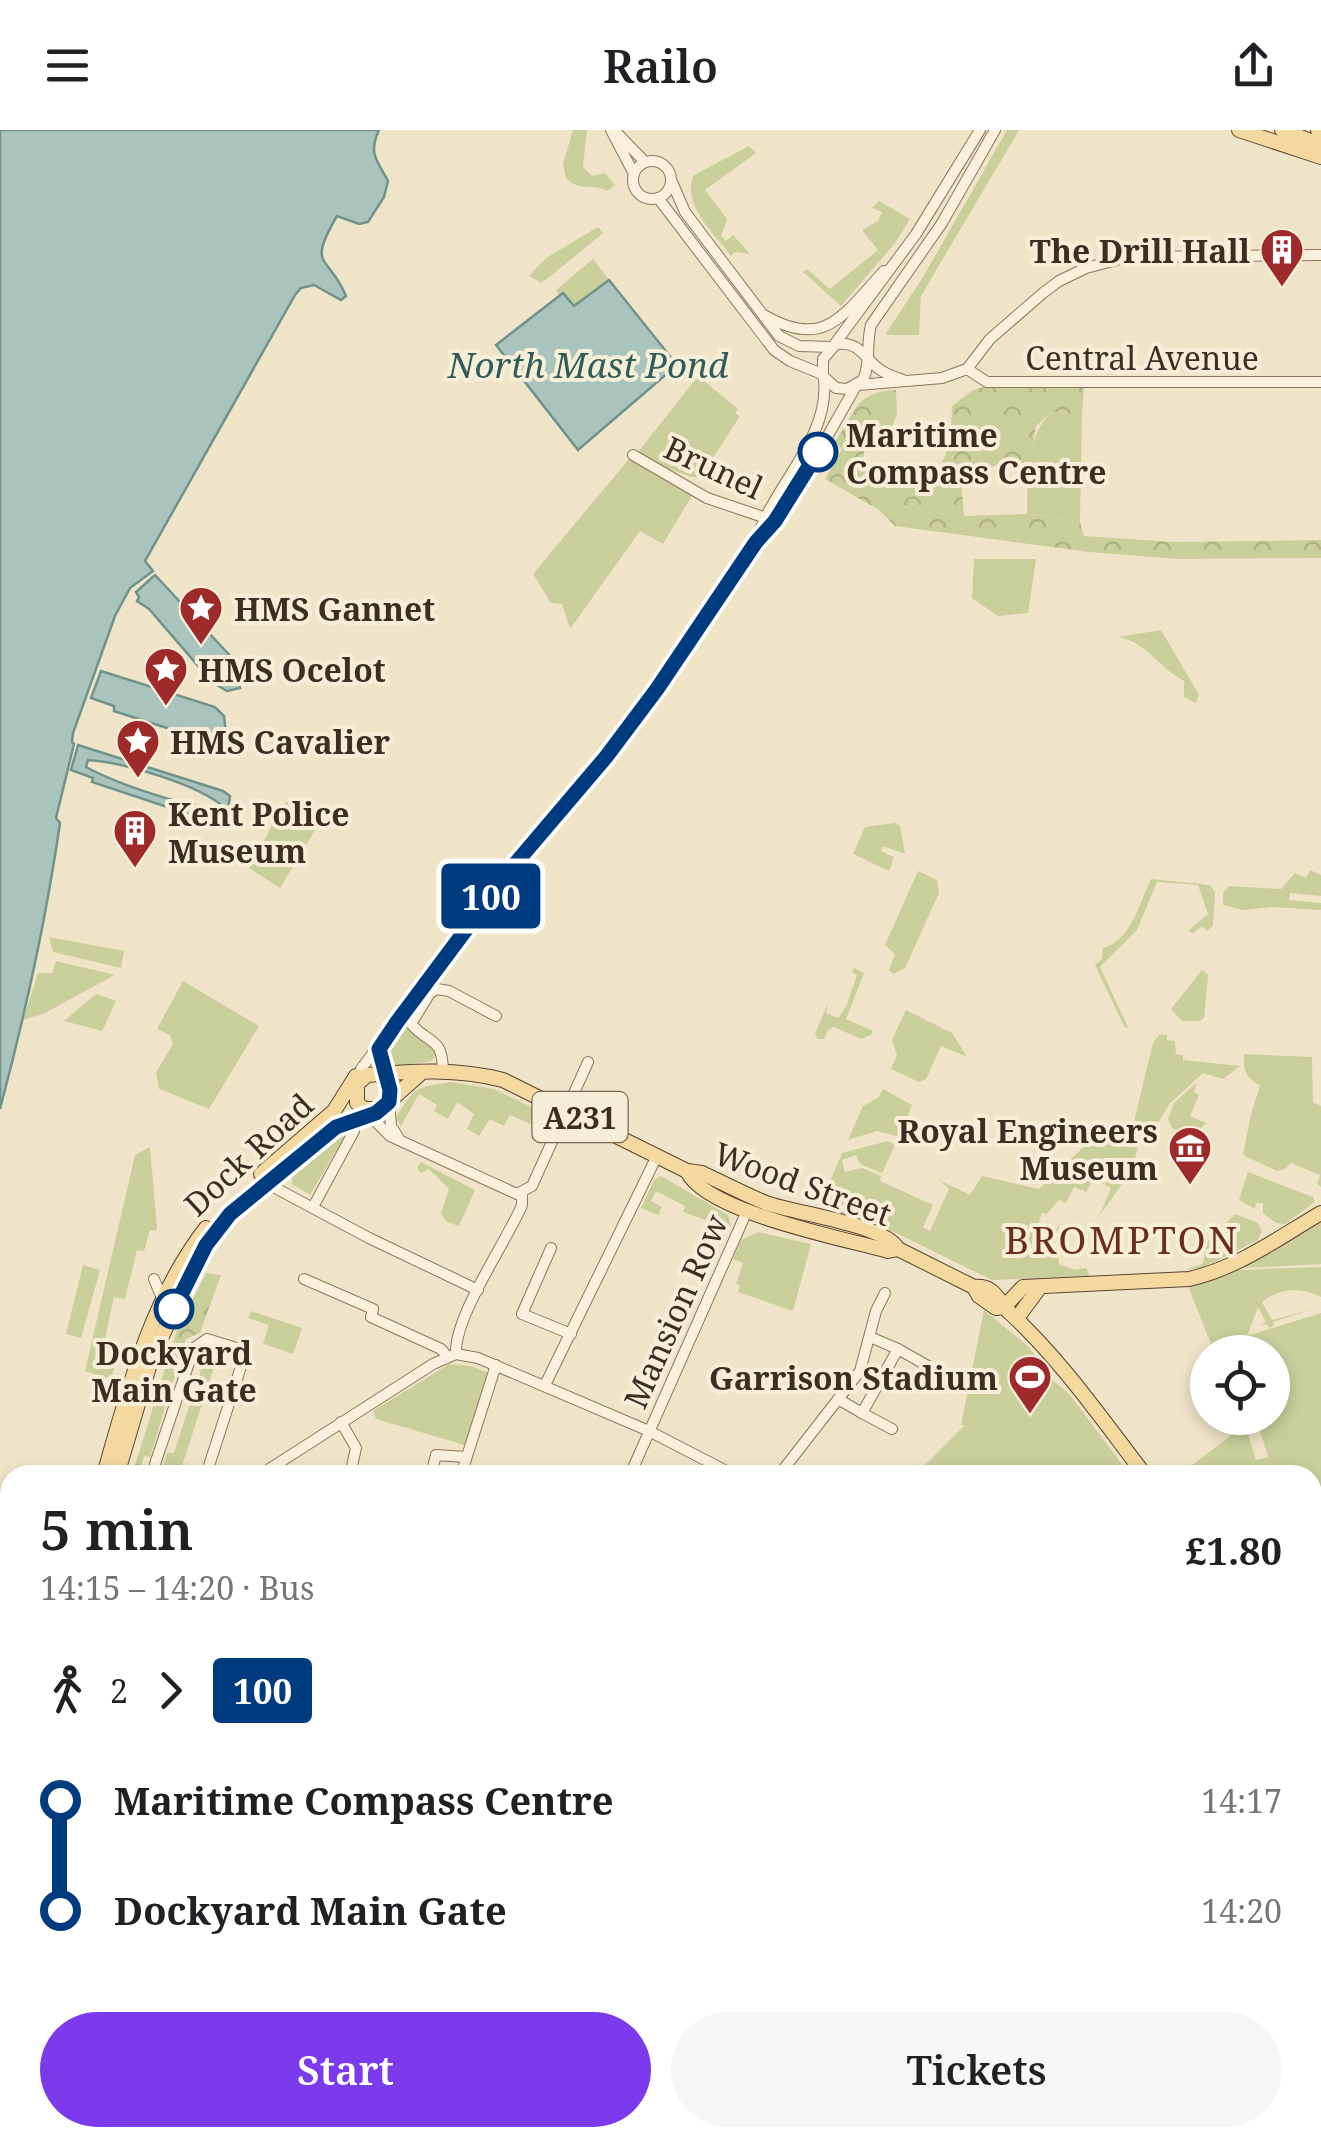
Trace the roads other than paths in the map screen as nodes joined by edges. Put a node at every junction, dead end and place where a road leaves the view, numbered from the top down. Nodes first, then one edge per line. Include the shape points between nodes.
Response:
1 (612, 130) edge
2 (980, 130) edge
3 (995, 130) edge
4 (1239, 130) edge
5 (1282, 130) edge
6 (1321, 145) edge
7 (1321, 157) edge
8 (645, 162) junction
9 (634, 174) junction
10 (672, 182) junction
11 (658, 198) junction
12 (1321, 255) edge
13 (897, 262) junction
14 (755, 307) junction
15 (833, 346) junction
16 (868, 358) junction
17 (967, 369) junction
18 (823, 376) junction
19 (904, 380) junction
20 (1321, 382) edge
21 (857, 386) junction
22 (633, 455) dead end
23 (773, 504) junction
24 (741, 510) junction
25 (769, 520) junction
26 (496, 1016) dead end
27 (379, 1049) junction
28 (588, 1062) dead end
29 (443, 1071) junction
30 (420, 1074) junction
31 (385, 1075) junction
32 (356, 1083) junction
33 (382, 1106) junction
34 (566, 1110) junction
35 (354, 1131) dead end
36 (398, 1137) junction
37 (657, 1156) junction
38 (282, 1169) junction
39 (266, 1183) junction
40 (527, 1189) junction
41 (295, 1196) junction
42 (750, 1204) junction
43 (313, 1206) junction
44 (1321, 1213) edge
45 (551, 1248) dead end
46 (304, 1280) dead end
47 (1040, 1288) junction
48 (478, 1290) junction
49 (884, 1293) dead end
50 (171, 1299) junction
51 (1004, 1307) junction
52 (1017, 1318) junction
53 (570, 1334) junction
54 (870, 1337) junction
55 (898, 1349) junction
56 (452, 1355) junction
57 (496, 1365) junction
58 (928, 1366) dead end
59 (546, 1385) junction
60 (838, 1399) junction
61 (862, 1413) junction
62 (341, 1422) junction
63 (892, 1429) dead end
64 (649, 1431) junction
65 (466, 1457) junction
66 (107, 1465) edge
67 (120, 1465) edge
68 (155, 1465) edge
69 (209, 1465) edge
70 (275, 1465) edge
71 (352, 1465) edge
72 (434, 1465) edge
73 (464, 1465) edge
74 (634, 1465) edge
75 (715, 1465) edge
76 (787, 1465) edge
77 (1138, 1465) edge

1 - 8 street
1 - 9 street
2 - 13 street
3 - 16 street via 934,236 875,319
4 - 7 main road
5 - 6 main road
8 - 9 street
8 - 10 street via 666,166
9 - 11 street via 637,192
10 - 11 street
10 - 14 street
11 - 18 street via 774,350
12 - 17 street via 1128,256 1086,268 1030,305
13 - 14 street via 822,330 790,329
13 - 15 street
14 - 15 street via 791,343
15 - 16 street via 854,345
15 - 18 street via 822,359
16 - 19 street
16 - 21 street
17 - 19 street
17 - 20 street, Central Avenue via 987,382
18 - 21 street via 838,388
18 - 23 street, Dock Road via 821,412
19 - 21 street
21 - 25 street, Dock Road via 806,474
22 - 24 street, Brunel
23 - 24 street
23 - 25 street, Dock Road
24 - 25 street, Brunel
25 - 27 street, Dock Road via 657,689 515,864
26 - 29 street via 434,990 411,1024 439,1044
27 - 31 street
27 - 32 street, Dock Road
28 - 34 street
29 - 30 main road, Wood Street
29 - 34 main road, Wood Street / A231 via 503,1080
30 - 31 main road, Wood Street
30 - 33 main road
31 - 32 main road, Wood Street
31 - 33 main road
32 - 33 main road via 360,1107
32 - 50 main road, Dock Road via 324,1122 212,1221
33 - 36 street
33 - 36 street via 390,1136
33 - 38 main road, Dock Road via 336,1127
34 - 37 main road, Wood Street / A231
34 - 40 street
35 - 43 street
36 - 40 street via 507,1192
37 - 42 main road, Wood Street / A231 via 691,1180
37 - 53 street
38 - 39 main road, Dock Road
38 - 41 street
39 - 41 street
39 - 50 main road, Dock Road via 214,1232
40 - 48 street
41 - 43 street
42 - 51 main road, Wood Street / A231 via 898,1249
42 - 64 street, Mansion Row
43 - 48 street
44 - 47 main road via 1210,1275
45 - 53 street via 522,1314
46 - 56 street via 373,1309 371,1317
47 - 51 main road via 1024,1288
47 - 52 main road
48 - 56 street
49 - 54 street
50 - 66 main road, Dock Road via 134,1374
50 - 67 main road, Dock Road
51 - 52 main road, Wood Street / A231
52 - 77 main road, A231 via 1064,1367
53 - 59 street
54 - 55 street
54 - 60 street via 860,1371
55 - 58 street
55 - 61 street
56 - 57 street
56 - 62 street
57 - 59 street
57 - 65 street
59 - 64 street
60 - 61 street
60 - 76 street
61 - 63 street
62 - 70 street
62 - 71 street via 356,1448
64 - 74 street, Mansion Row
64 - 75 street
65 - 72 street via 436,1455
65 - 73 street
68 - 69 street via 197,1344 248,1346

